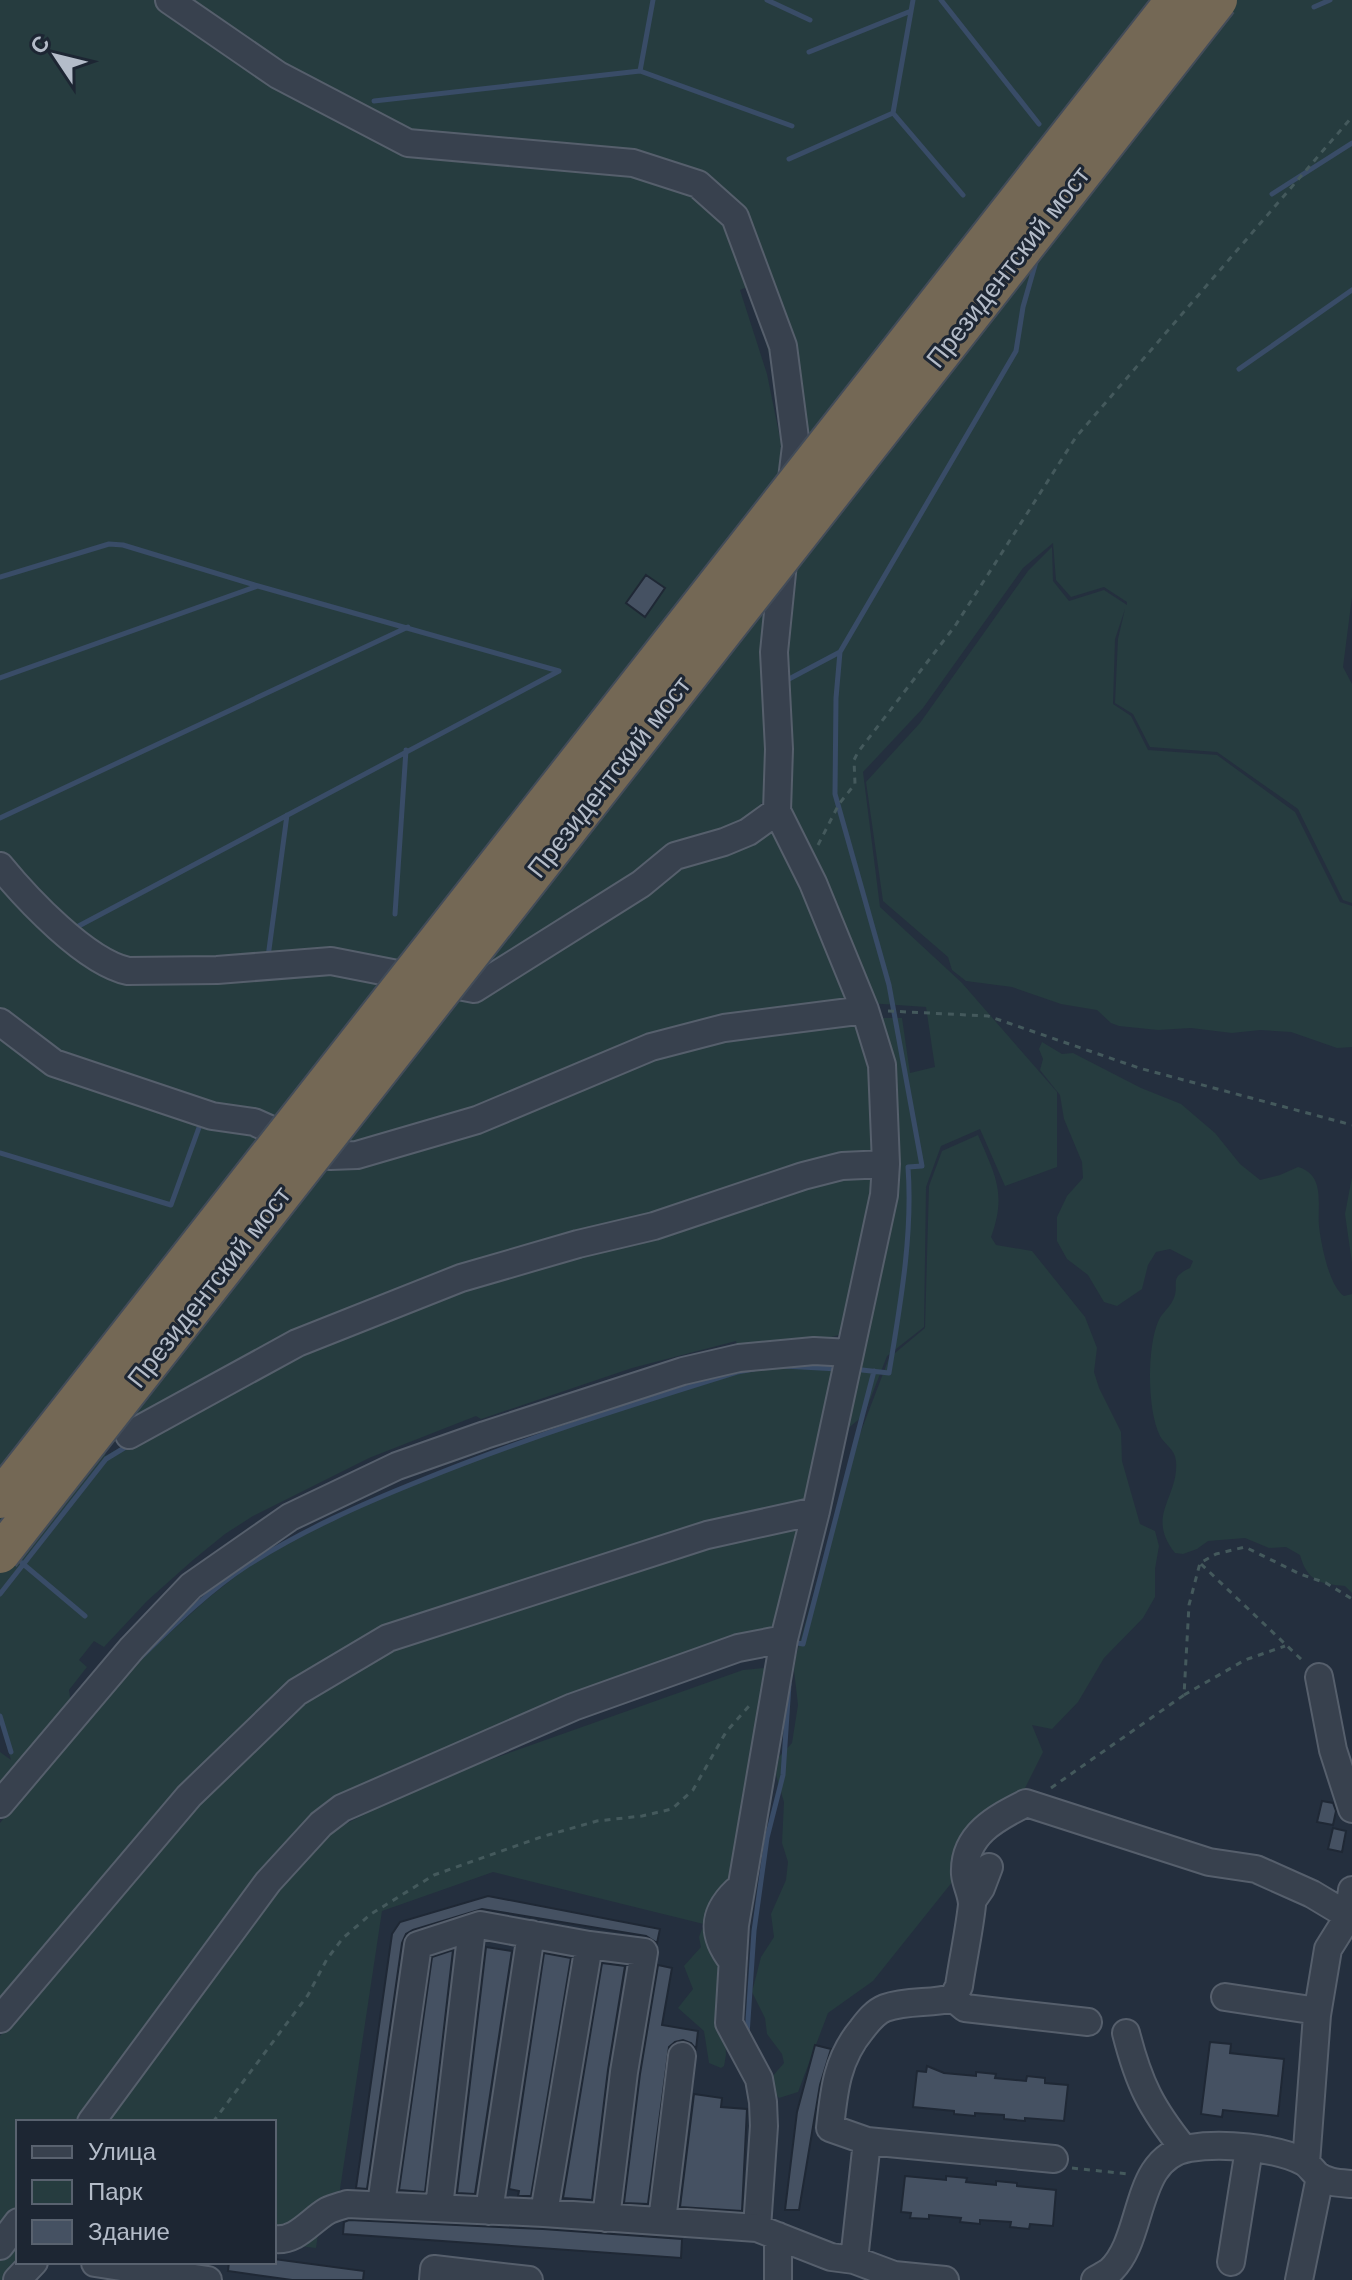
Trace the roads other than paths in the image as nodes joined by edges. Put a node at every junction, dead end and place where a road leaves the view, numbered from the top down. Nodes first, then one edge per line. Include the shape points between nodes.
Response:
1 (169, 0) edge
2 (1175, 0) edge
3 (1218, 0) edge
4 (777, 811) junction
5 (0, 866) edge
6 (865, 1010) junction
7 (0, 1022) edge
8 (886, 1164) junction
9 (850, 1353) junction
10 (129, 1435) dead end
11 (0, 1499) edge
12 (816, 1511) junction
13 (0, 1554) edge
14 (784, 1639) junction
15 (1319, 1677) road end
16 (1352, 1765) edge
17 (0, 1804) edge
18 (1350, 1804) edge
19 (989, 1867) dead end
20 (1352, 1890) edge
21 (972, 1901) junction
22 (1350, 1917) edge
23 (472, 1928) junction
24 (531, 1934) junction
25 (589, 1945) junction
26 (1225, 1997) dead end
27 (953, 1998) junction
28 (1317, 2015) junction
29 (0, 2019) edge
30 (1088, 2022) dead end
31 (1126, 2033) dead end
32 (682, 2056) dead end
33 (92, 2120) edge
34 (867, 2141) junction
35 (1184, 2149) junction
36 (1249, 2149) junction
37 (1058, 2163) road end
38 (1313, 2170) junction
39 (1352, 2184) edge
40 (381, 2204) junction
41 (439, 2207) junction
42 (489, 2211) junction
43 (544, 2213) junction
44 (606, 2218) junction
45 (662, 2221) junction
46 (16, 2225) edge
47 (768, 2232) junction
48 (276, 2239) edge
49 (0, 2246) edge
50 (854, 2260) junction
51 (1231, 2262) dead end
52 (32, 2264) edge
53 (102, 2264) edge
54 (17, 2280) edge
55 (208, 2280) edge
56 (433, 2280) edge
57 (529, 2280) edge
58 (778, 2280) edge
59 (945, 2280) edge
60 (1095, 2280) edge
61 (1299, 2280) edge

1 - 4 street via 278,75 408,143 633,163 698,184 735,217 783,346 796,446 774,652
2 - 11 highway, Президентский мост, bridge
3 - 13 highway, Президентский мост, bridge
4 - 5 street via 748,832 675,856 641,884 474,989 331,961 217,970 116,968 39,911
4 - 6 street
6 - 7 street via 724,1028 651,1047 477,1120 357,1155 330,1156 254,1122 212,1116 54,1063
6 - 8 street via 882,1065
8 - 9 street
8 - 10 street via 842,1166 803,1176 654,1226 461,1278 297,1343
9 - 12 street
9 - 17 street via 739,1358 683,1371 397,1466 290,1517 191,1586
12 - 14 street
12 - 29 street via 707,1535 388,1638 297,1692 189,1796
14 - 33 street via 738,1648 573,1707 342,1808 268,1882
14 - 47 street via 735,1925 729,2023 759,2079
15 - 18 street
16 - 18 street
19 - 21 street
20 - 22 street
21 - 22 street via 965,1876 976,1837 990,1821 1026,1803 1209,1862 1256,1869
21 - 27 street
22 - 28 street via 1328,1949
23 - 24 street
23 - 40 street via 418,1945
23 - 41 street
24 - 25 street
24 - 42 street
25 - 43 street
25 - 44 street via 644,1952
26 - 28 street
27 - 30 street via 965,2008
27 - 34 street via 884,2009 850,2043 835,2078 830,2128
28 - 38 street
31 - 35 street via 1135,2070 1156,2114
32 - 45 street
34 - 37 street
34 - 50 street
35 - 36 street
35 - 60 street via 1156,2168 1123,2253
36 - 38 street via 1274,2151
36 - 51 street
38 - 39 street via 1332,2182
38 - 61 street
40 - 41 street
40 - 48 street via 329,2210 301,2232
41 - 42 street
42 - 43 street
43 - 44 street
44 - 45 street
45 - 47 street
46 - 49 street
47 - 50 street via 831,2257
47 - 58 street
50 - 59 street via 894,2275
52 - 54 street
53 - 55 street
56 - 57 street via 434,2269

